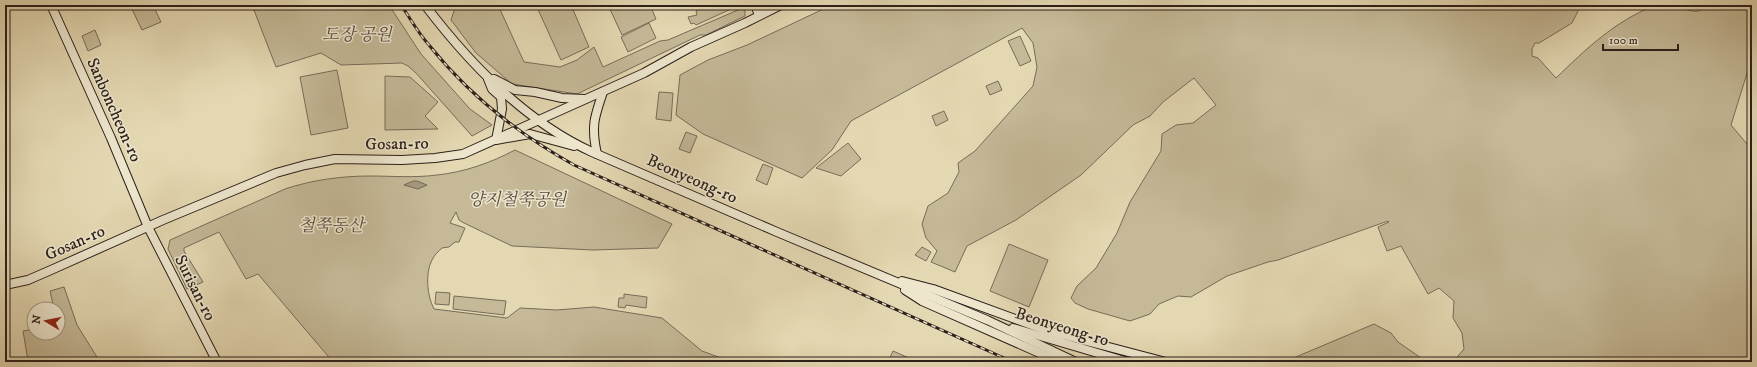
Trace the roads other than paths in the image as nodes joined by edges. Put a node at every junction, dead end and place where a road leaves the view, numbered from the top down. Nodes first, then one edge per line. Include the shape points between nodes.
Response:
1 (51, 5) edge
2 (425, 5) edge
3 (755, 5) edge
4 (781, 5) edge
5 (759, 15) junction
6 (486, 75) junction
7 (603, 92) junction
8 (586, 99) junction
9 (540, 121) junction
10 (496, 140) junction
11 (586, 149) junction
12 (597, 154) junction
13 (148, 227) junction
14 (886, 278) junction
15 (5, 285) edge
16 (987, 320) junction
17 (217, 362) edge
18 (1060, 362) edge
19 (1076, 362) edge
20 (1128, 362) edge
21 (1166, 362) edge

1 - 13 street, Sanboncheon-ro
2 - 6 street, Beonyeong-ro via 474,65
3 - 5 street
4 - 5 street, Gosan-ro
5 - 7 street, Gosan-ro
6 - 8 street via 515,90 562,98
6 - 9 street, Beonyeong-ro
6 - 10 street via 492,89 501,97 502,109
7 - 8 street, Gosan-ro
7 - 12 street via 593,126
8 - 9 street, Gosan-ro
9 - 10 street, Gosan-ro
9 - 11 street, Beonyeong-ro
10 - 11 street via 530,134
10 - 13 street, Gosan-ro via 453,156 402,160 335,159 305,165 276,173
11 - 12 street, Beonyeong-ro
12 - 14 street, Beonyeong-ro
13 - 15 street, Gosan-ro via 28,280
13 - 17 street, Surisan-ro
14 - 16 street, Beonyeong-ro
14 - 18 street via 922,301
14 - 21 street via 920,284 1048,331
16 - 19 street, Beonyeong-ro
16 - 20 street, Beonyeong-ro

